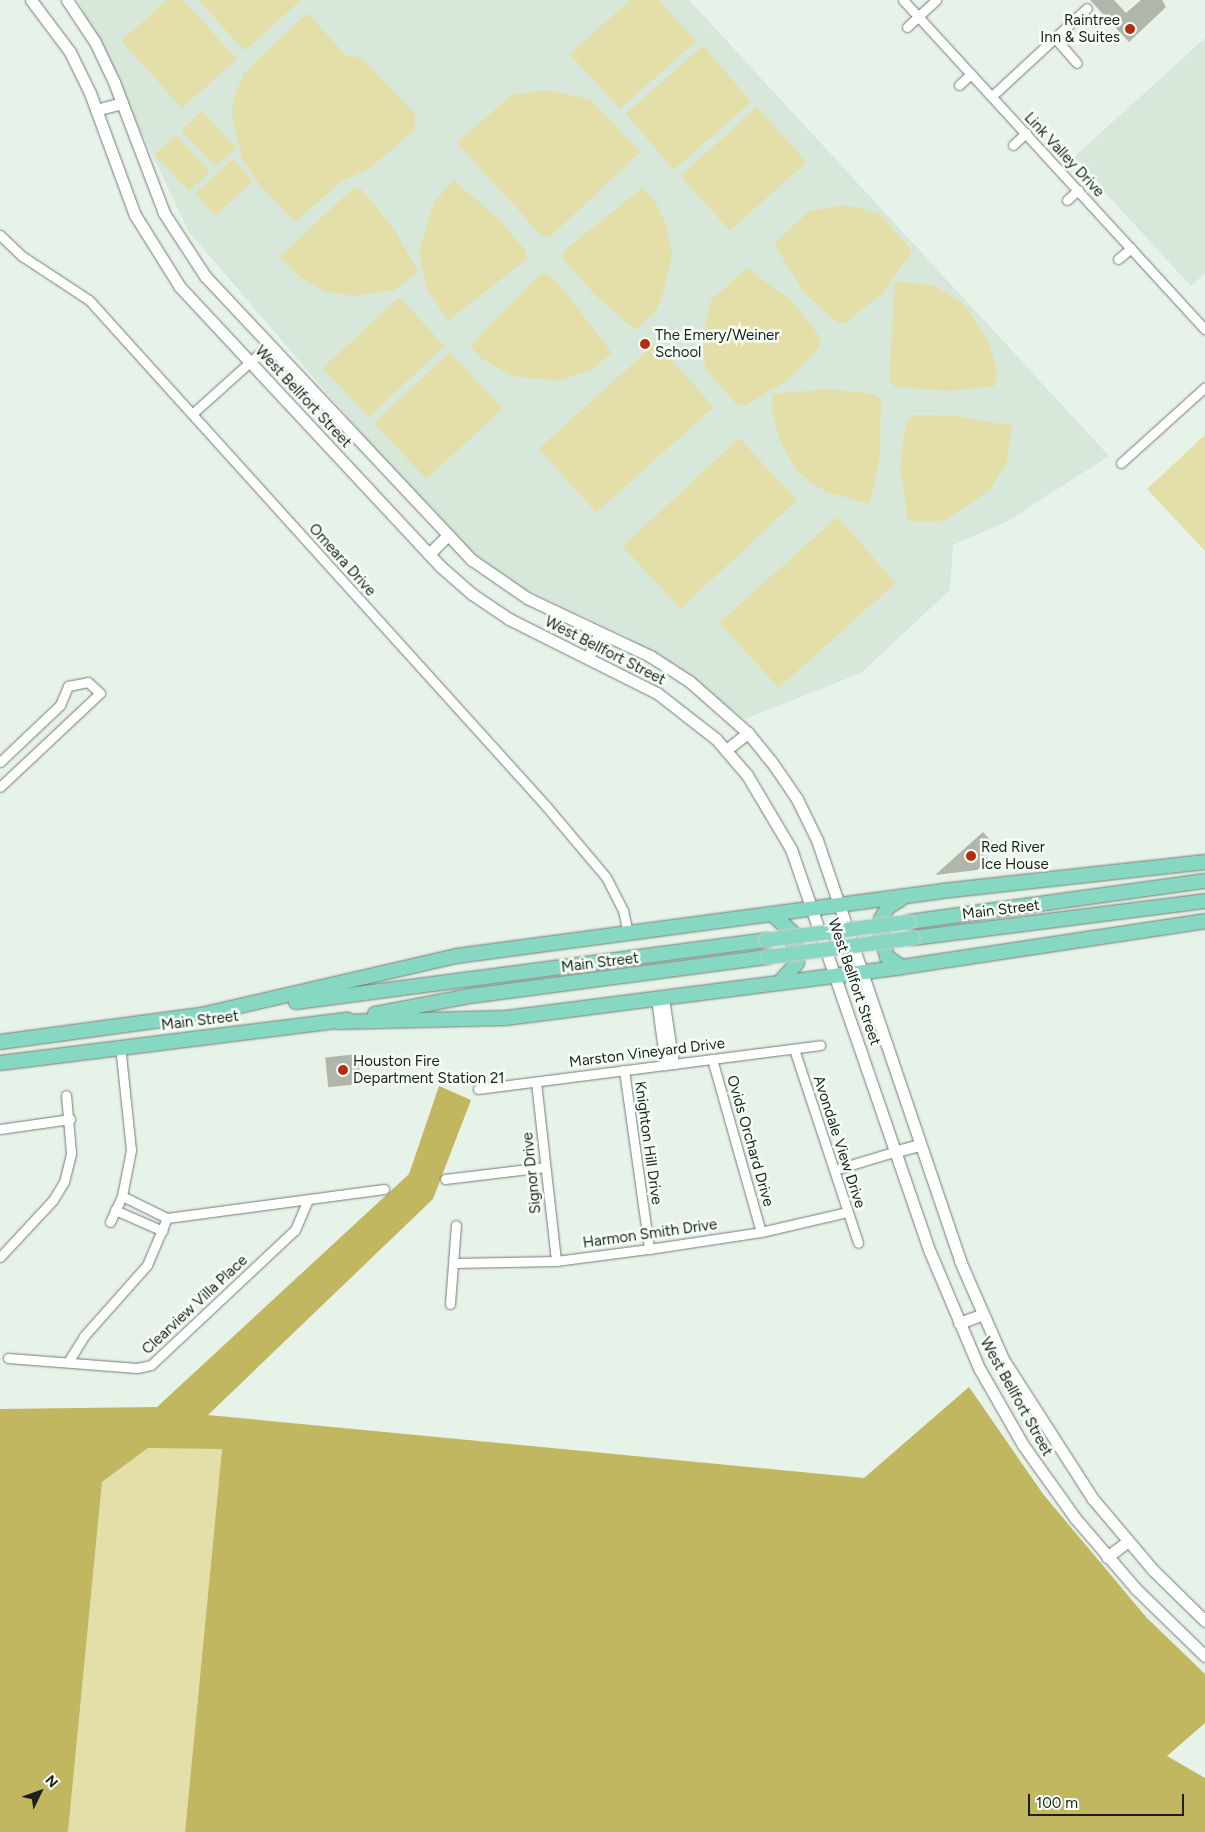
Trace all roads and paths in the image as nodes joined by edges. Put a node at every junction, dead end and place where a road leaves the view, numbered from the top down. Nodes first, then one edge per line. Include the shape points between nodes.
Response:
1 (31, 0) edge
2 (67, 0) edge
3 (903, 0) edge
4 (936, 0) edge
5 (1087, 8) dead end
6 (918, 16) junction
7 (906, 27) dead end
8 (1055, 38) junction
9 (1077, 63) dead end
10 (971, 74) junction
11 (959, 85) dead end
12 (992, 96) junction
13 (122, 103) junction
14 (96, 110) junction
15 (1026, 134) junction
16 (1012, 145) dead end
17 (1078, 190) junction
18 (1067, 200) dead end
19 (0, 235) edge
20 (1131, 248) junction
21 (1118, 259) dead end
22 (1205, 329) edge
23 (269, 345) junction
24 (250, 362) junction
25 (1205, 387) edge
26 (192, 414) junction
27 (1121, 463) dead end
28 (448, 535) junction
29 (428, 554) junction
30 (599, 634) junction
31 (588, 658) junction
32 (41, 723) junction
33 (748, 733) junction
34 (54, 736) junction
35 (726, 750) junction
36 (0, 762) edge
37 (0, 787) edge
38 (1205, 862) edge
39 (1205, 881) edge
40 (904, 897) junction
41 (1205, 900) edge
42 (842, 906) junction
43 (813, 910) junction
44 (773, 915) junction
45 (1205, 921) edge
46 (628, 934) junction
47 (902, 967) junction
48 (862, 972) junction
49 (834, 976) junction
50 (779, 983) junction
51 (660, 998) junction
52 (205, 1014) junction
53 (338, 1022) junction
54 (0, 1042) edge
55 (820, 1045) dead end
56 (120, 1046) junction
57 (794, 1048) junction
58 (712, 1059) junction
59 (0, 1063) edge
60 (670, 1064) junction
61 (624, 1070) junction
62 (536, 1082) junction
63 (478, 1089) dead end
64 (66, 1095) dead end
65 (70, 1119) junction
66 (0, 1129) edge
67 (920, 1145) junction
68 (897, 1152) junction
69 (544, 1167) junction
70 (834, 1170) junction
71 (445, 1179) dead end
72 (384, 1189) dead end
73 (122, 1196) junction
74 (308, 1200) junction
75 (115, 1210) junction
76 (847, 1212) junction
77 (167, 1218) junction
78 (110, 1222) dead end
79 (456, 1225) dead end
80 (163, 1231) junction
81 (761, 1232) junction
82 (858, 1243) dead end
83 (649, 1249) junction
84 (0, 1257) edge
85 (556, 1261) junction
86 (455, 1262) junction
87 (450, 1304) dead end
88 (981, 1315) junction
89 (959, 1323) junction
90 (8, 1358) dead end
91 (68, 1362) junction
92 (1128, 1541) junction
93 (1106, 1557) junction
94 (1205, 1621) edge
95 (1205, 1656) edge

1 - 14 main road, West Bellfort Street via 70,52
2 - 13 main road, West Bellfort Street via 95,42
3 - 6 street, Link Valley Drive
4 - 6 street
5 - 8 street
6 - 7 street
6 - 10 street, Link Valley Drive
8 - 9 street
8 - 12 street
10 - 11 street
10 - 12 street, Link Valley Drive
12 - 15 street, Link Valley Drive
13 - 14 main road
13 - 23 main road, West Bellfort Street via 144,167 185,249
14 - 24 main road, West Bellfort Street via 129,200 156,252 180,287
15 - 16 street
15 - 17 street, Link Valley Drive
17 - 18 street
17 - 20 street, Link Valley Drive
19 - 26 street, Omeara Drive via 22,256 77,289
20 - 21 street
20 - 22 street, Link Valley Drive
23 - 24 street
23 - 28 main road, West Bellfort Street
24 - 26 street
24 - 29 main road, West Bellfort Street
25 - 27 street
26 - 46 street, Omeara Drive via 591,858 622,910
28 - 29 main road
28 - 30 main road, West Bellfort Street via 499,581
29 - 31 main road, West Bellfort Street via 472,594 509,619
30 - 31 main road
30 - 33 main road, West Bellfort Street via 650,656 689,681
31 - 35 main road, West Bellfort Street via 657,693
32 - 34 street
32 - 34 street via 60,705 68,686 75,682 88,682 100,693
32 - 36 street
33 - 35 main road
33 - 42 main road, West Bellfort Street via 797,799
34 - 37 street
35 - 43 main road, West Bellfort Street via 772,813 791,849
38 - 40 highway
39 - 52 highway, Main Street, bridge
40 - 42 highway
40 - 47 highway via 888,908 881,918 887,957
41 - 53 highway, Main Street, bridge via 470,996
42 - 43 highway
42 - 48 main road, West Bellfort Street
43 - 44 highway
43 - 49 main road, West Bellfort Street
44 - 46 highway
44 - 50 highway via 792,932 797,963
45 - 47 highway
46 - 52 highway via 456,956
47 - 48 highway
48 - 49 highway
48 - 67 main road, West Bellfort Street
49 - 50 highway
49 - 68 main road, West Bellfort Street
50 - 51 highway
51 - 53 highway via 506,1018
51 - 60 street
52 - 54 highway, Main Street
53 - 56 highway, Main Street
55 - 57 street, Marston Vineyard Drive
56 - 59 highway, Main Street
56 - 73 street via 131,1134
57 - 58 street, Marston Vineyard Drive
57 - 70 street, Avondale View Drive
58 - 60 street, Marston Vineyard Drive
58 - 81 street, Ovids Orchard Drive
60 - 61 street, Marston Vineyard Drive
61 - 62 street, Marston Vineyard Drive
61 - 83 street, Knighton Hill Drive
62 - 63 street, Marston Vineyard Drive
62 - 69 street, Signor Drive
64 - 65 street
65 - 66 street
65 - 84 street via 71,1153 64,1182 53,1200
67 - 68 main road
67 - 88 main road, West Bellfort Street
68 - 70 street
68 - 89 main road, West Bellfort Street via 930,1252
69 - 71 street
69 - 85 street, Signor Drive
70 - 76 street, Avondale View Drive
72 - 74 street
73 - 75 street
73 - 77 street
74 - 77 street
74 - 91 street, Clearview Villa Place via 295,1230 151,1365 136,1368
75 - 78 street
75 - 80 street
76 - 81 street, Harmon Smith Drive
76 - 82 street, Avondale View Drive
77 - 80 street
79 - 86 street
80 - 91 street via 148,1265 84,1336
81 - 83 street, Harmon Smith Drive
83 - 85 street, Harmon Smith Drive
85 - 86 street, Harmon Smith Drive
86 - 87 street
88 - 89 main road
88 - 92 main road, West Bellfort Street via 1029,1405 1093,1499
89 - 93 main road, West Bellfort Street via 979,1368 1023,1445
90 - 91 street, Clearview Villa Place
92 - 93 main road
92 - 94 main road, West Bellfort Street
93 - 95 main road, West Bellfort Street

